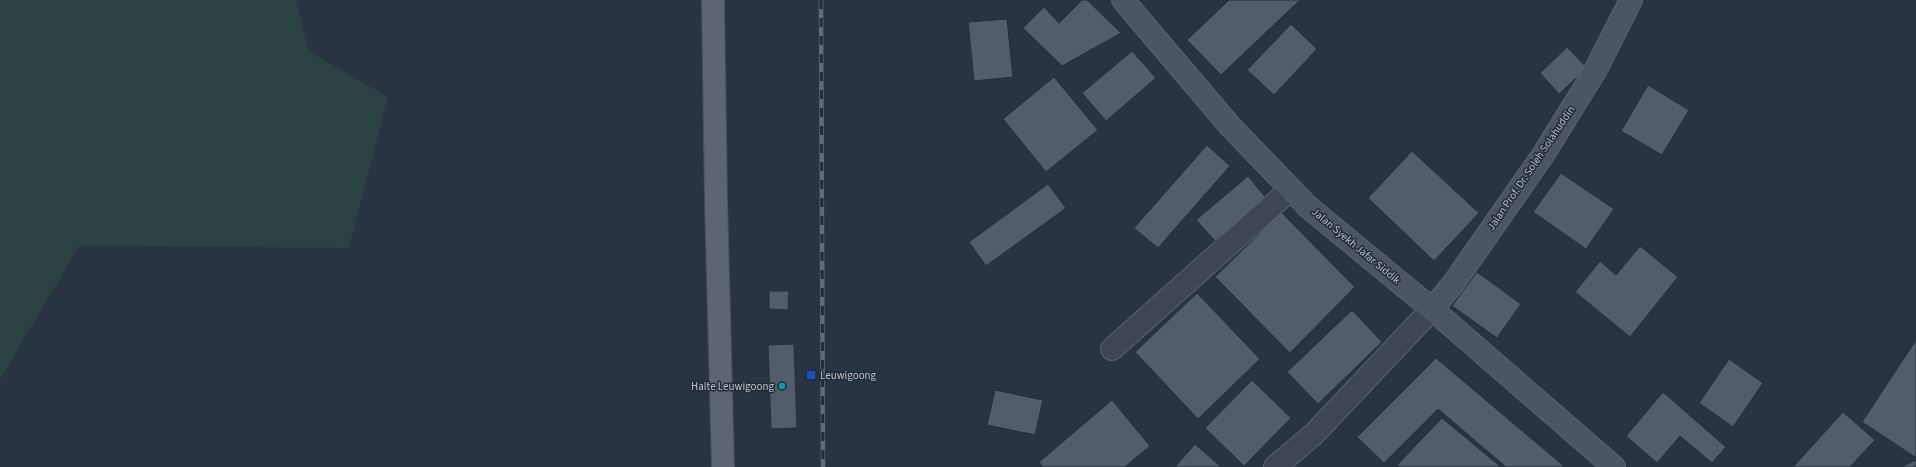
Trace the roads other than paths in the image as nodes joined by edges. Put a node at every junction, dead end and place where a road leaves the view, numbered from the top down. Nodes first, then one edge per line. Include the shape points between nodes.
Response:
1 (714, 0) edge
2 (1123, 0) edge
3 (1631, 0) edge
4 (1291, 189) junction
5 (1432, 309) junction
6 (1112, 350) dead end
7 (723, 467) edge
8 (1275, 467) edge
9 (1614, 467) edge

1 - 7 main road
2 - 4 main road, Jalan Syekh Jafar Siddik via 1230,126
3 - 5 main road, Jalan Prof. Dr. Soleh Solahuddin via 1595,71 1543,155 1453,284
4 - 5 main road, Jalan Syekh Jafar Siddik via 1307,206
4 - 6 street
5 - 8 street via 1314,434
5 - 9 main road, Jalan Syekh Jafar Siddik

